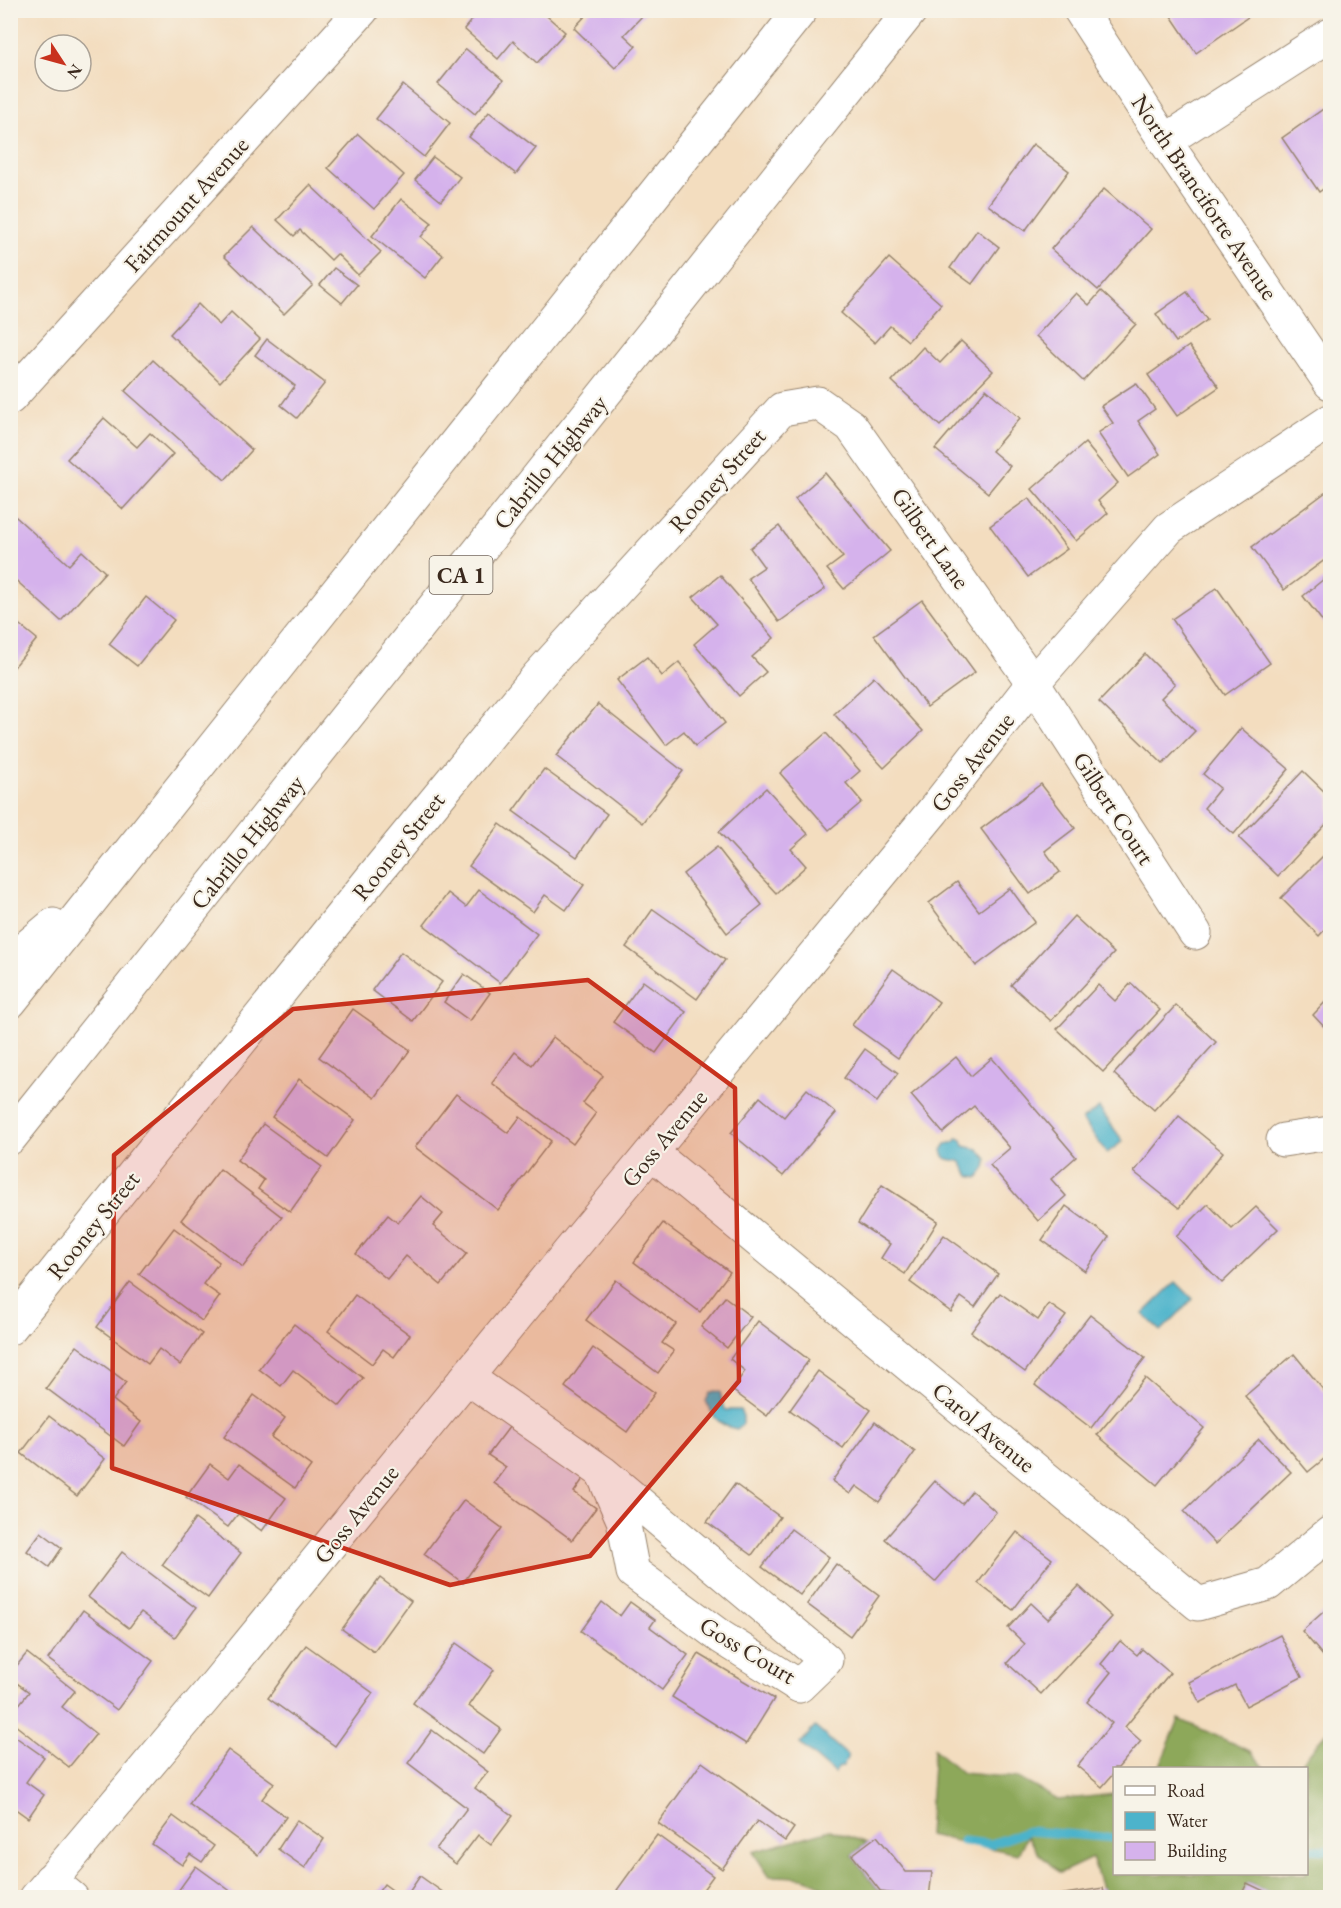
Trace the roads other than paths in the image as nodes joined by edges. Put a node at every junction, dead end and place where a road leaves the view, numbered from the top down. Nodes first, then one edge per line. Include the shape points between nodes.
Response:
1 (362, 10) edge
2 (801, 10) edge
3 (910, 10) edge
4 (1082, 13) edge
5 (1330, 35) edge
6 (1165, 141) junction
7 (21, 363) edge
8 (1330, 383) edge
9 (10, 398) edge
10 (818, 403) joint
11 (1330, 421) edge
12 (1034, 683) junction
13 (114, 873) junction
14 (1195, 933) dead end
15 (10, 961) edge
16 (10, 1002) edge
17 (1330, 1133) edge
18 (10, 1138) edge
19 (1283, 1140) dead end
20 (652, 1153) junction
21 (10, 1328) edge
22 (468, 1378) junction
23 (602, 1472) junction
24 (1330, 1533) edge
25 (53, 1892) edge

1 - 7 main road, Fairmount Avenue
2 - 13 main road
3 - 18 main road, Cabrillo Highway / CA 1
4 - 6 main road, North Branciforte Avenue
5 - 6 main road
6 - 8 main road, North Branciforte Avenue
7 - 9 main road, Fairmount Avenue
10 - 12 main road, Gilbert Lane via 851,426
10 - 21 main road, Rooney Street via 782,409 537,677
11 - 12 main road, Goss Avenue via 1169,528
12 - 14 main road, Gilbert Court
12 - 20 main road, Goss Avenue
13 - 15 main road
13 - 16 main road
17 - 19 main road
20 - 22 main road, Goss Avenue
20 - 24 main road, Carol Avenue via 1198,1604 1268,1584
22 - 23 main road, Goss Court
22 - 25 main road, Goss Avenue via 199,1704
23 - 23 main road, Goss Court via 623,1520 633,1572 721,1637 800,1686 826,1660

